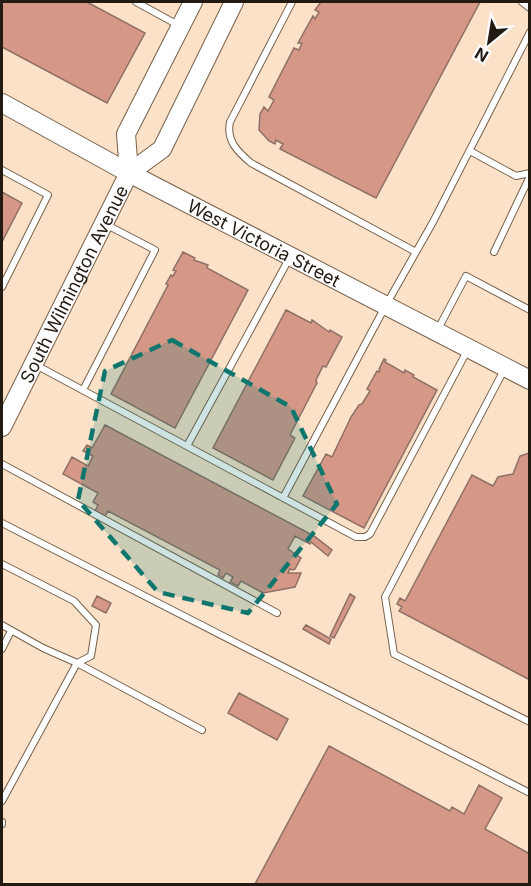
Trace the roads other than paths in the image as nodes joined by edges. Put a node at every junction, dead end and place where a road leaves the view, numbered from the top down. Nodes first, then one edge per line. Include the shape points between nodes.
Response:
1 (136, 2) edge
2 (193, 2) edge
3 (234, 2) edge
4 (292, 2) edge
5 (522, 2) edge
6 (530, 8) edge
7 (180, 26) junction
8 (530, 32) edge
9 (2, 103) edge
10 (470, 151) junction
11 (2, 170) edge
12 (129, 173) junction
13 (530, 175) edge
14 (104, 223) junction
15 (416, 252) junction
16 (494, 252) dead end
17 (290, 256) junction
18 (2, 287) edge
19 (386, 305) junction
20 (530, 310) edge
21 (436, 332) junction
22 (469, 348) junction
23 (33, 364) junction
24 (506, 367) junction
25 (530, 380) edge
26 (83, 390) junction
27 (2, 427) edge
28 (187, 446) junction
29 (2, 464) edge
30 (283, 498) junction
31 (2, 523) edge
32 (2, 564) edge
33 (277, 613) dead end
34 (2, 625) edge
35 (11, 631) junction
36 (2, 649) edge
37 (77, 663) junction
38 (530, 722) edge
39 (202, 730) dead end
40 (530, 793) edge
41 (2, 801) edge

1 - 7 lane
2 - 7 main road, South Wilmington Avenue
3 - 12 main road, South Wilmington Avenue via 162,149
4 - 15 lane via 230,122 228,131 236,150 251,163
5 - 6 lane
7 - 12 main road, South Wilmington Avenue via 126,134
8 - 10 lane
9 - 12 main road, West Victoria Street
10 - 13 lane via 516,176
10 - 15 lane
11 - 18 lane via 48,195
12 - 14 main road, South Wilmington Avenue
12 - 17 main road, West Victoria Street
13 - 16 lane
14 - 23 main road, South Wilmington Avenue
14 - 26 lane via 155,250
15 - 19 lane
17 - 19 main road, West Victoria Street
17 - 28 lane
19 - 21 main road, West Victoria Street
19 - 30 lane
20 - 21 lane via 466,276
21 - 22 main road, West Victoria Street
22 - 24 main road, West Victoria Street
22 - 30 lane via 370,534 356,537
23 - 26 lane
23 - 27 main road, South Wilmington Avenue
24 - 25 main road, West Victoria Street
24 - 38 lane via 385,597 394,654
26 - 28 lane
28 - 30 lane
29 - 33 lane
31 - 40 lane
32 - 37 lane via 74,601 96,625 91,656
34 - 35 lane
35 - 36 lane
35 - 37 lane
37 - 39 lane
37 - 41 lane

